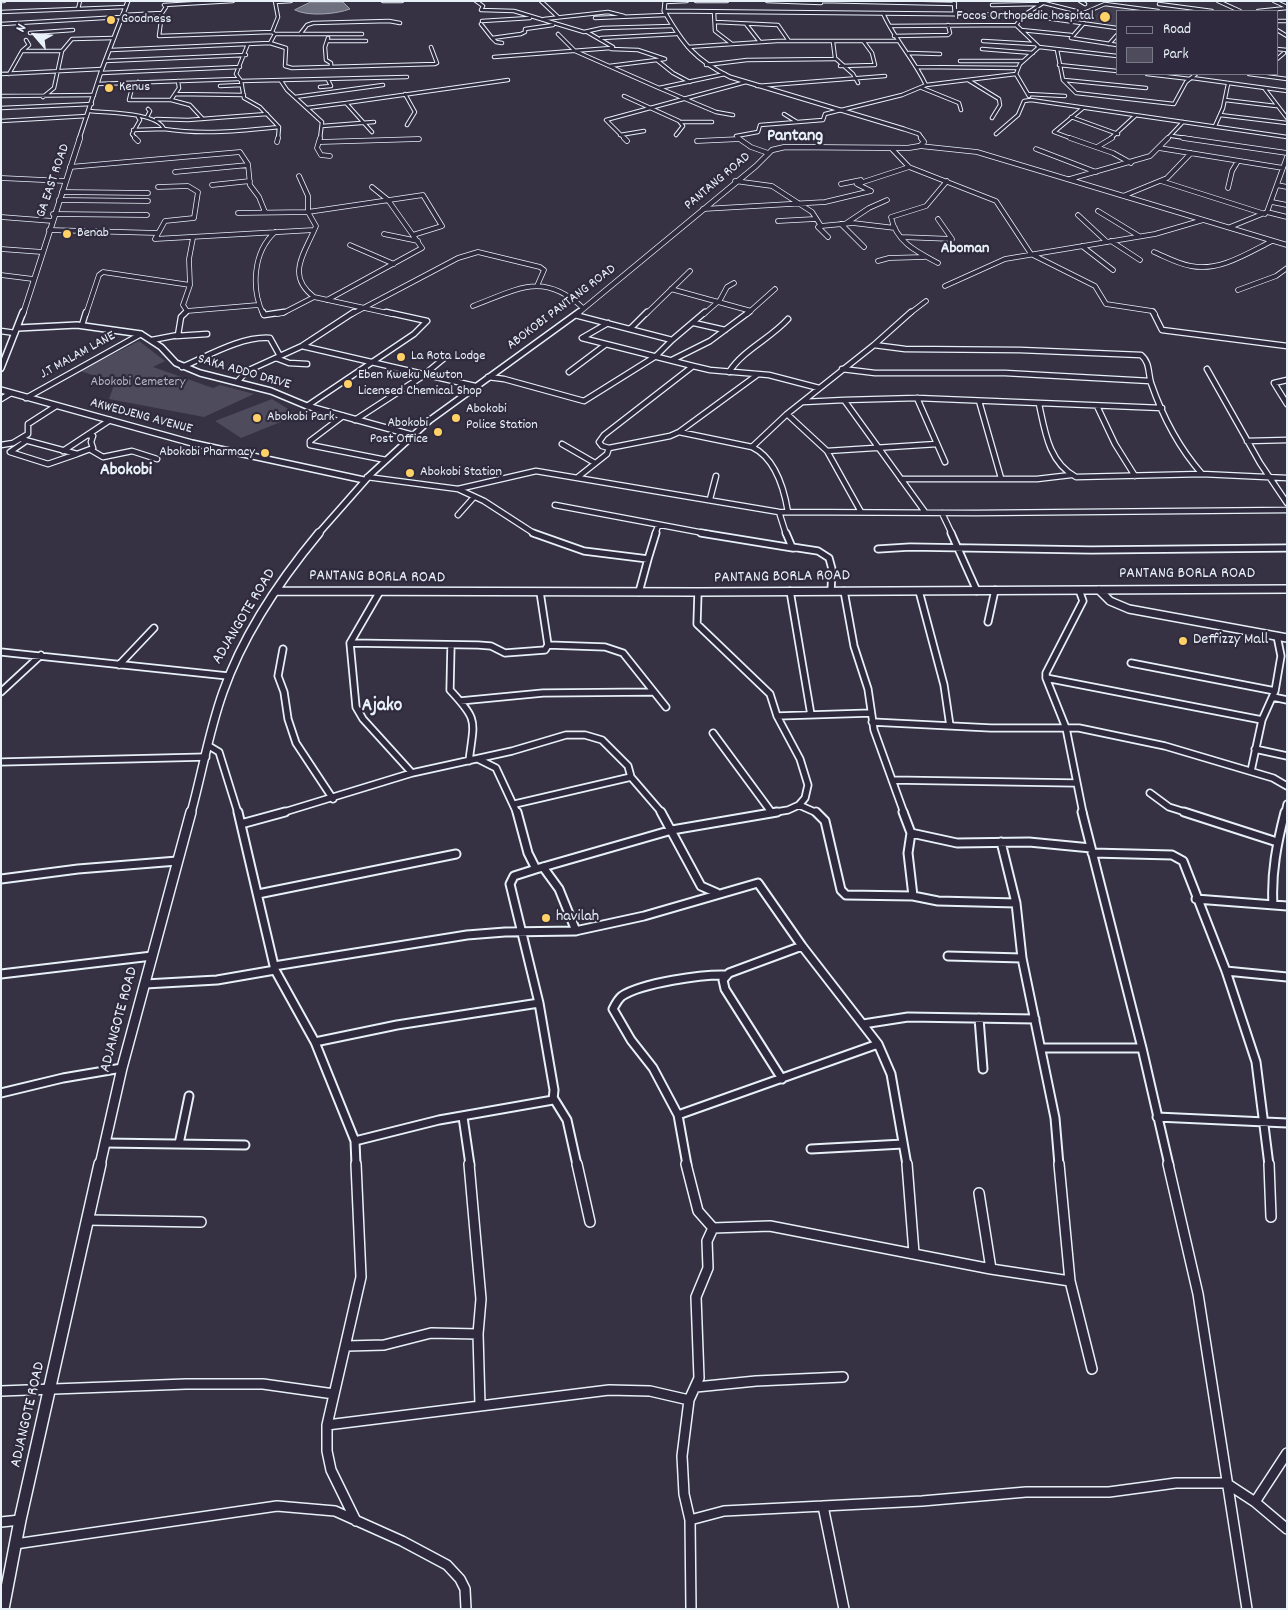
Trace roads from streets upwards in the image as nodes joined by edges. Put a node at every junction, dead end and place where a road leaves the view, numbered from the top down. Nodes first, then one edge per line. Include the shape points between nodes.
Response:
1 (80, 1) edge
2 (128, 1) edge
3 (233, 1) edge
4 (291, 1) edge
5 (383, 1) edge
6 (402, 1) edge
7 (476, 1) edge
8 (541, 1) edge
9 (687, 1) edge
10 (696, 1) edge
11 (727, 1) edge
12 (767, 1) edge
13 (785, 1) edge
14 (989, 1) edge
15 (1038, 1) edge
16 (1080, 1) edge
17 (1113, 1) edge
18 (1169, 1) edge
19 (1218, 1) edge
20 (1274, 1) edge
21 (275, 2) edge
22 (665, 2) edge
23 (678, 2) edge
24 (821, 2) edge
25 (905, 2) edge
26 (954, 2) edge
27 (164, 3) edge
28 (1043, 4) junction
29 (1085, 4) dead end
30 (1109, 4) junction
31 (1159, 4) junction
32 (992, 5) junction
33 (126, 7) junction
34 (1287, 8) edge
35 (78, 9) junction
36 (1148, 10) joint
37 (1204, 10) edge
38 (1238, 10) edge
39 (1268, 10) edge
40 (1, 12) edge
41 (714, 12) junction
42 (665, 13) junction
43 (817, 13) junction
44 (884, 13) junction
45 (162, 14) junction
46 (954, 14) junction
47 (1000, 14) junction
48 (1024, 15) junction
49 (122, 16) junction
50 (624, 16) junction
51 (558, 17) junction
52 (531, 18) junction
53 (595, 18) dead end
54 (77, 19) junction
55 (540, 20) junction
56 (715, 21) junction
57 (400, 23) dead end
58 (1084, 23) junction
59 (1, 24) edge
60 (746, 24) junction
61 (557, 25) junction
62 (948, 25) junction
63 (1016, 25) junction
64 (672, 26) junction
65 (890, 26) junction
66 (1116, 28) edge
67 (73, 30) junction
68 (1021, 30) junction
69 (587, 32) junction
70 (30, 33) dead end
71 (274, 33) junction
72 (300, 34) junction
73 (330, 34) junction
74 (362, 34) dead end
75 (558, 34) dead end
76 (676, 34) junction
77 (1071, 35) junction
78 (894, 36) junction
79 (1116, 36) edge
80 (114, 38) junction
81 (492, 38) junction
82 (600, 38) junction
83 (72, 39) junction
84 (26, 40) dead end
85 (366, 40) dead end
86 (327, 41) junction
87 (789, 41) junction
88 (898, 41) junction
89 (983, 41) dead end
90 (760, 42) junction
91 (833, 42) junction
92 (864, 42) junction
93 (270, 43) junction
94 (502, 43) dead end
95 (248, 44) junction
96 (732, 44) junction
97 (1035, 44) junction
98 (1110, 44) junction
99 (1116, 45) edge
100 (546, 46) dead end
101 (431, 47) dead end
102 (688, 47) junction
103 (1039, 47) junction
104 (611, 48) junction
105 (982, 49) dead end
106 (111, 50) junction
107 (575, 50) junction
108 (1057, 50) junction
109 (22, 51) junction
110 (62, 51) junction
111 (1285, 51) edge
112 (554, 52) junction
113 (909, 53) junction
114 (1033, 53) junction
115 (940, 54) dead end
116 (246, 55) junction
117 (1116, 56) edge
118 (494, 57) dead end
119 (1287, 57) edge
120 (835, 59) junction
121 (105, 61) junction
122 (658, 61) junction
123 (960, 61) dead end
124 (1023, 62) junction
125 (706, 64) junction
126 (1059, 65) junction
127 (331, 66) junction
128 (608, 66) junction
129 (840, 66) junction
130 (917, 66) junction
131 (240, 67) junction
132 (1017, 68) junction
133 (58, 71) junction
134 (102, 71) junction
135 (1116, 71) edge
136 (1, 74) edge
137 (9, 74) junction
138 (725, 74) junction
139 (1016, 74) junction
140 (1156, 75) edge
141 (1195, 75) edge
142 (1257, 75) edge
143 (885, 76) dead end
144 (407, 77) dead end
145 (853, 77) junction
146 (1191, 79) junction
147 (1287, 79) edge
148 (328, 80) junction
149 (508, 80) dead end
150 (968, 80) junction
151 (1064, 80) junction
152 (178, 81) junction
153 (281, 81) junction
154 (138, 82) junction
155 (240, 82) junction
156 (690, 82) junction
157 (746, 82) junction
158 (858, 83) dead end
159 (97, 84) junction
160 (1228, 84) junction
161 (383, 85) dead end
162 (926, 85) junction
163 (220, 86) dead end
164 (757, 86) junction
165 (320, 87) dead end
166 (659, 88) junction
167 (922, 88) junction
168 (1146, 88) dead end
169 (1264, 88) junction
170 (1287, 92) edge
171 (176, 94) junction
172 (244, 94) junction
173 (405, 94) junction
174 (1028, 94) junction
175 (94, 95) junction
176 (1, 96) edge
177 (624, 96) dead end
178 (1065, 96) dead end
179 (43, 97) junction
180 (295, 97) junction
181 (686, 98) junction
182 (171, 100) junction
183 (1031, 100) junction
184 (1225, 100) junction
185 (346, 103) junction
186 (92, 104) junction
187 (1276, 106) junction
188 (1, 108) edge
189 (148, 108) dead end
190 (307, 108) junction
191 (651, 108) junction
192 (1084, 108) junction
193 (838, 110) junction
194 (961, 110) dead end
195 (90, 111) junction
196 (267, 114) junction
197 (784, 114) dead end
198 (733, 115) dead end
199 (1220, 115) junction
200 (87, 116) junction
201 (1134, 116) junction
202 (138, 117) junction
203 (147, 117) junction
204 (1071, 117) junction
205 (992, 118) dead end
206 (1287, 118) edge
207 (155, 119) junction
208 (204, 120) junction
209 (1, 121) edge
210 (374, 122) dead end
211 (680, 122) junction
212 (712, 122) dead end
213 (1183, 122) junction
214 (366, 123) junction
215 (1287, 123) edge
216 (800, 124) junction
217 (407, 125) dead end
218 (783, 125) junction
219 (322, 126) junction
220 (1215, 126) junction
221 (279, 127) junction
222 (164, 129) junction
223 (133, 130) junction
224 (644, 131) dead end
225 (787, 131) dead end
226 (372, 132) dead end
227 (996, 134) dead end
228 (1118, 134) junction
229 (620, 135) junction
230 (676, 135) dead end
231 (1172, 136) junction
232 (1287, 137) edge
233 (419, 139) dead end
234 (740, 139) junction
235 (138, 141) dead end
236 (627, 141) dead end
237 (697, 141) dead end
238 (277, 142) dead end
239 (320, 142) junction
240 (920, 146) junction
241 (1097, 147) junction
242 (1159, 148) junction
243 (892, 149) junction
244 (1036, 149) dead end
245 (768, 153) junction
246 (1191, 153) junction
247 (1287, 153) edge
248 (330, 156) dead end
249 (1287, 157) edge
250 (1238, 161) junction
251 (1131, 163) junction
252 (248, 166) junction
253 (70, 167) junction
254 (909, 167) junction
255 (1283, 168) junction
256 (175, 172) dead end
257 (1098, 172) junction
258 (299, 176) dead end
259 (1, 178) edge
260 (1069, 180) junction
261 (65, 181) junction
262 (735, 181) junction
263 (864, 181) junction
264 (948, 181) junction
265 (250, 182) junction
266 (1161, 182) junction
267 (841, 184) dead end
268 (212, 185) dead end
269 (1277, 186) junction
270 (158, 187) dead end
271 (372, 187) dead end
272 (1287, 187) edge
273 (1228, 188) dead end
274 (62, 192) junction
275 (148, 193) dead end
276 (1123, 196) junction
277 (59, 200) junction
278 (388, 200) junction
279 (888, 200) dead end
280 (148, 201) dead end
281 (1272, 202) junction
282 (800, 204) junction
283 (1287, 205) edge
284 (703, 209) junction
285 (1098, 211) dead end
286 (265, 212) junction
287 (308, 212) junction
288 (238, 213) dead end
289 (1266, 213) junction
290 (53, 214) junction
291 (147, 215) dead end
292 (1078, 215) dead end
293 (1, 217) edge
294 (1287, 217) edge
295 (816, 218) junction
296 (938, 219) dead end
297 (1203, 220) junction
298 (53, 221) junction
299 (778, 221) dead end
300 (843, 224) junction
301 (820, 225) junction
302 (894, 228) junction
303 (1229, 228) junction
304 (49, 230) junction
305 (314, 230) junction
306 (276, 232) junction
307 (157, 233) junction
308 (384, 234) dead end
309 (413, 235) junction
310 (1140, 236) junction
311 (828, 237) dead end
312 (901, 237) junction
313 (193, 238) junction
314 (418, 241) junction
315 (1272, 241) junction
316 (1109, 242) junction
317 (350, 245) dead end
318 (1287, 245) edge
319 (864, 246) dead end
320 (1082, 246) junction
321 (1, 249) edge
322 (42, 252) junction
323 (1154, 252) dead end
324 (1031, 254) junction
325 (925, 257) junction
326 (1140, 260) dead end
327 (878, 261) dead end
328 (938, 263) dead end
329 (394, 264) junction
330 (634, 268) joint
331 (1287, 268) edge
332 (1113, 270) dead end
333 (690, 271) dead end
334 (1, 275) edge
335 (33, 279) junction
336 (734, 283) dead end
337 (190, 285) junction
338 (537, 286) junction
339 (945, 286) dead end
340 (775, 288) dead end
341 (671, 289) junction
342 (1238, 290) dead end
343 (314, 297) junction
344 (327, 300) junction
345 (926, 301) dead end
346 (717, 302) junction
347 (258, 305) junction
348 (473, 306) dead end
349 (361, 308) junction
350 (583, 308) junction
351 (187, 311) junction
352 (751, 311) junction
353 (574, 315) junction
354 (788, 319) dead end
355 (608, 323) junction
356 (694, 323) junction
357 (82, 326) junction
358 (630, 329) junction
359 (16, 330) junction
360 (725, 330) junction
361 (1, 331) edge
362 (141, 334) junction
363 (207, 334) dead end
364 (176, 336) junction
365 (152, 340) junction
366 (672, 340) junction
367 (605, 345) junction
368 (874, 345) junction
369 (302, 346) junction
370 (1287, 346) edge
371 (448, 355) dead end
372 (656, 356) junction
373 (278, 357) junction
374 (672, 360) junction
375 (372, 361) junction
376 (307, 364) dead end
377 (693, 366) junction
378 (182, 367) junction
379 (1, 368) edge
380 (842, 369) junction
381 (1206, 369) dead end
382 (569, 372) dead end
383 (729, 372) junction
384 (426, 374) junction
385 (758, 375) junction
386 (488, 377) junction
387 (1287, 380) edge
388 (1150, 381) junction
389 (238, 382) junction
390 (475, 386) junction
391 (819, 388) junction
392 (1, 390) edge
393 (12, 393) junction
394 (26, 398) junction
395 (917, 398) junction
396 (1, 399) edge
397 (844, 400) junction
398 (979, 401) junction
399 (803, 402) junction
400 (1039, 404) junction
401 (1287, 404) edge
402 (56, 406) junction
403 (307, 406) junction
404 (1097, 406) junction
405 (1162, 408) junction
406 (787, 414) junction
407 (343, 416) junction
408 (110, 420) junction
409 (355, 420) junction
410 (679, 432) junction
411 (88, 435) junction
412 (412, 435) junction
413 (24, 440) junction
414 (1287, 440) edge
415 (1247, 441) junction
416 (1, 444) edge
417 (562, 444) dead end
418 (937, 444) junction
419 (752, 447) junction
420 (877, 447) junction
421 (609, 448) junction
422 (91, 450) junction
423 (63, 451) junction
424 (827, 451) junction
425 (76, 454) junction
426 (157, 459) dead end
427 (386, 460) junction
428 (946, 462) dead end
429 (594, 463) junction
430 (1202, 474) junction
431 (1071, 475) junction
432 (716, 476) dead end
433 (1135, 476) junction
434 (578, 477) junction
435 (1270, 477) junction
436 (366, 478) junction
437 (1001, 478) junction
438 (1287, 478) edge
439 (900, 479) junction
440 (458, 489) junction
441 (474, 497) junction
442 (710, 499) junction
443 (1287, 503) edge
444 (555, 504) dead end
445 (1287, 510) edge
446 (779, 512) junction
447 (788, 512) junction
448 (861, 512) junction
449 (926, 512) junction
450 (942, 513) junction
451 (458, 515) dead end
452 (658, 526) junction
453 (793, 548) junction
454 (878, 548) dead end
455 (1287, 548) edge
456 (958, 549) junction
457 (648, 559) junction
458 (1287, 588) edge
459 (995, 590) junction
460 (1079, 590) junction
461 (1099, 590) junction
462 (277, 591) junction
463 (790, 591) junction
464 (831, 591) junction
465 (844, 591) junction
466 (919, 591) junction
467 (977, 591) junction
468 (540, 592) junction
469 (639, 592) junction
470 (698, 592) junction
471 (379, 593) junction
472 (988, 622) dead end
473 (154, 628) dead end
474 (1277, 636) junction
475 (1287, 638) edge
476 (350, 643) junction
477 (451, 645) junction
478 (548, 645) junction
479 (283, 649) dead end
480 (1, 652) edge
481 (41, 655) junction
482 (1131, 663) dead end
483 (119, 665) junction
484 (228, 676) junction
485 (1046, 678) junction
486 (1, 692) edge
487 (652, 692) junction
488 (1274, 694) junction
489 (1287, 700) edge
490 (460, 702) junction
491 (666, 707) dead end
492 (870, 713) junction
493 (811, 714) junction
494 (777, 716) junction
495 (1262, 720) junction
496 (872, 722) junction
497 (950, 726) junction
498 (1066, 728) junction
499 (713, 733) dead end
500 (209, 746) junction
501 (1255, 749) junction
502 (1287, 756) edge
503 (206, 757) junction
504 (478, 759) junction
505 (469, 761) junction
506 (1, 762) edge
507 (1250, 771) junction
508 (412, 773) junction
509 (631, 777) junction
510 (892, 780) junction
511 (1075, 783) junction
512 (1287, 786) edge
513 (1150, 793) dead end
514 (333, 799) junction
515 (515, 804) junction
516 (1287, 804) edge
517 (799, 805) junction
518 (772, 813) junction
519 (241, 824) junction
520 (672, 830) junction
521 (911, 833) junction
522 (1002, 842) junction
523 (1277, 842) junction
524 (1092, 851) junction
525 (456, 854) dead end
526 (177, 861) junction
527 (539, 868) junction
528 (1, 879) edge
529 (716, 893) junction
530 (258, 894) junction
531 (913, 896) junction
532 (1196, 899) junction
533 (1016, 903) junction
534 (1273, 905) junction
535 (1287, 906) edge
536 (576, 931) junction
537 (520, 932) junction
538 (802, 946) junction
539 (152, 956) junction
540 (948, 956) dead end
541 (1022, 958) junction
542 (275, 968) junction
543 (1226, 971) junction
544 (1, 974) edge
545 (727, 975) junction
546 (1287, 977) edge
547 (145, 984) junction
548 (539, 1003) junction
549 (979, 1018) junction
550 (1035, 1019) junction
551 (863, 1024) junction
552 (315, 1042) junction
553 (878, 1044) junction
554 (1041, 1048) junction
555 (1142, 1048) junction
556 (122, 1068) junction
557 (983, 1069) dead end
558 (782, 1079) junction
559 (1, 1092) edge
560 (189, 1096) dead end
561 (554, 1099) junction
562 (678, 1115) junction
563 (463, 1117) junction
564 (1156, 1117) junction
565 (1263, 1121) junction
566 (1287, 1123) edge
567 (355, 1141) junction
568 (105, 1143) junction
569 (179, 1144) junction
570 (904, 1144) junction
571 (246, 1145) dead end
572 (811, 1149) dead end
573 (979, 1193) dead end
574 (1270, 1217) dead end
575 (88, 1220) junction
576 (201, 1222) dead end
577 (590, 1222) dead end
578 (713, 1228) junction
579 (914, 1253) junction
580 (991, 1269) junction
581 (1070, 1281) junction
582 (478, 1334) junction
583 (347, 1346) junction
584 (1092, 1370) dead end
585 (843, 1377) dead end
586 (696, 1388) junction
587 (1, 1391) edge
588 (50, 1391) junction
589 (334, 1394) junction
590 (689, 1400) junction
591 (480, 1405) junction
592 (327, 1425) junction
593 (1287, 1453) edge
594 (1226, 1483) junction
595 (1255, 1502) junction
596 (823, 1506) junction
597 (20, 1520) junction
598 (690, 1520) junction
599 (356, 1521) junction
600 (1, 1522) edge
601 (1287, 1529) edge
602 (15, 1544) junction
603 (3, 1609) edge
604 (466, 1609) edge
605 (691, 1609) edge
606 (844, 1609) edge
607 (1247, 1609) edge

1 - 35 street
2 - 33 street, GA EAST ROAD
3 - 27 street
4 - 21 street
5 - 6 street
7 - 52 street via 483,6 482,10 513,11
8 - 51 street
9 - 23 street
10 - 11 street
12 - 13 street
13 - 24 street
14 - 32 street
15 - 28 street
16 - 29 street
17 - 30 street
18 - 31 street
19 - 38 street
20 - 34 street
21 - 71 street via 280,20
22 - 23 street
22 - 42 street
24 - 25 street
24 - 43 street
25 - 26 street
26 - 46 street
27 - 45 street via 166,7
28 - 30 street via 1084,13
28 - 32 street
28 - 48 street
30 - 36 street
31 - 36 street
31 - 37 street
32 - 47 street
33 - 35 street
33 - 49 street, GA EAST ROAD
34 - 39 street
35 - 40 street
41 - 42 street
41 - 43 street
41 - 56 street
42 - 50 street
42 - 64 street
43 - 44 street
44 - 46 street
44 - 65 street
45 - 49 street
45 - 71 street via 159,36
46 - 47 street
47 - 48 street
48 - 58 street
48 - 63 street
49 - 54 street
49 - 80 street, GA EAST ROAD
50 - 51 street via 608,12
50 - 53 street
51 - 55 street
52 - 55 street
52 - 81 street via 481,23
54 - 59 street
54 - 67 street
55 - 61 street
56 - 60 street
56 - 96 street via 715,31
57 - 72 street via 314,23 307,25
58 - 66 street
58 - 77 street
60 - 87 street via 780,26
60 - 90 street
61 - 69 street
61 - 81 street via 526,28 521,34
62 - 63 street
62 - 65 street
62 - 78 street via 950,33 946,35
63 - 68 street
64 - 69 street via 602,28
64 - 76 street
65 - 78 street
67 - 70 street
67 - 83 street
68 - 77 street
68 - 97 street
69 - 82 street
71 - 72 street
71 - 93 street
72 - 73 street
73 - 74 street
73 - 86 street
75 - 107 street
76 - 82 street
76 - 102 street
77 - 98 street via 1075,39
78 - 88 street
79 - 98 street
80 - 83 street
80 - 106 street, GA EAST ROAD
81 - 94 street
82 - 104 street
83 - 110 street
84 - 109 street via 29,46
85 - 86 street
86 - 127 street via 326,60
87 - 90 street
87 - 91 street
88 - 92 street
88 - 113 street
89 - 97 street
90 - 96 street
91 - 92 street
91 - 120 street
92 - 129 street via 872,52 875,65
93 - 95 street
93 - 127 street via 286,48 287,67
95 - 106 street
95 - 116 street
96 - 102 street
97 - 103 street
98 - 99 street
100 - 112 street
101 - 127 street via 435,64
102 - 125 street
103 - 108 street
103 - 114 street
104 - 107 street
104 - 122 street via 638,50 666,59
105 - 114 street
106 - 121 street, GA EAST ROAD
107 - 112 street
107 - 128 street
108 - 117 street
108 - 126 street
109 - 110 street
109 - 137 street
110 - 133 street
111 - 119 street
112 - 118 street
113 - 115 street
113 - 130 street
114 - 124 street
116 - 121 street
116 - 131 street
120 - 125 street
120 - 129 street
121 - 134 street, GA EAST ROAD
122 - 128 street
122 - 156 street
123 - 124 street
124 - 132 street
125 - 138 street
126 - 135 street
126 - 151 street via 1058,71
128 - 166 street
129 - 145 street
130 - 132 street
130 - 162 street
131 - 134 street
131 - 155 street via 236,74
132 - 139 street
133 - 134 street
133 - 137 street
133 - 179 street via 54,88
134 - 159 street, GA EAST ROAD
136 - 137 street
138 - 156 street
138 - 157 street
139 - 150 street
139 - 174 street
140 - 146 street
141 - 146 street
142 - 147 street
143 - 145 street
144 - 148 street
145 - 158 street
145 - 164 street
146 - 151 street via 1173,104 1076,93
146 - 160 street
148 - 153 street
148 - 165 street via 331,86
149 - 173 street
150 - 162 street
150 - 205 street via 999,99 1000,105
151 - 168 street
152 - 154 street
152 - 155 street
152 - 171 street
153 - 155 street
153 - 180 street
154 - 159 street
154 - 182 street via 132,88 129,100
155 - 163 street
155 - 172 street
156 - 166 street
157 - 164 street
157 - 181 street
159 - 175 street, GA EAST ROAD
160 - 169 street
160 - 184 street
161 - 180 street
162 - 167 street
164 - 193 street
166 - 181 street
167 - 193 street
167 - 194 street via 959,103
169 - 170 street
169 - 187 street
171 - 172 street
171 - 182 street
172 - 196 street via 246,100
173 - 185 street
173 - 217 street via 415,112
174 - 178 street
174 - 183 street
175 - 179 street
175 - 186 street, GA EAST ROAD
176 - 179 street
177 - 191 street
180 - 190 street
181 - 191 street
181 - 198 street via 716,112
182 - 208 street via 186,102 200,112
183 - 192 street
183 - 227 street via 1024,101 1018,115
184 - 187 street
184 - 199 street
185 - 190 street
185 - 214 street
186 - 188 street
186 - 195 street, GA EAST ROAD
187 - 206 street
189 - 203 street
190 - 219 street
191 - 211 street
191 - 229 street via 606,120
192 - 201 street
192 - 204 street
193 - 216 street via 825,114 823,120
193 - 240 street via 919,134 925,140
195 - 200 street, GA EAST ROAD
195 - 202 street
196 - 208 street
196 - 221 street
197 - 216 street
199 - 215 street
199 - 220 street
200 - 209 street
200 - 253 street, GA EAST ROAD
201 - 213 street
201 - 228 street
202 - 203 street
202 - 223 street via 140,120
203 - 207 street
204 - 228 street
204 - 241 street via 1054,132
207 - 208 street
207 - 222 street
210 - 214 street
211 - 212 street
211 - 230 street via 683,126
213 - 220 street
213 - 231 street
214 - 219 street
214 - 226 street
216 - 218 street
218 - 225 street
218 - 234 street via 760,125 758,132 736,136
219 - 239 street
220 - 232 street
221 - 222 street via 224,132
221 - 238 street
222 - 223 street
223 - 235 street via 132,134
224 - 229 street
228 - 241 street
229 - 236 street
231 - 242 street
231 - 247 street
233 - 239 street
234 - 237 street
234 - 245 street
239 - 248 street via 321,155
240 - 243 street, PANTANG ROAD
240 - 260 street via 977,152
241 - 251 street
242 - 246 street
242 - 251 street via 1150,156
243 - 245 street, PANTANG ROAD via 785,147
243 - 254 street
244 - 257 street
245 - 262 street, PANTANG ROAD
246 - 250 street
246 - 266 street
249 - 255 street
250 - 255 street
250 - 273 street
251 - 257 street
252 - 253 street via 243,154 237,152
252 - 256 street
252 - 265 street
253 - 261 street, GA EAST ROAD
254 - 263 street
254 - 264 street
255 - 269 street
257 - 260 street
258 - 287 street via 308,196
259 - 261 street
260 - 276 street
261 - 274 street, GA EAST ROAD
262 - 282 street via 772,186
262 - 284 street, PANTANG ROAD
263 - 267 street
263 - 282 street via 857,184 870,191 833,201
264 - 302 street via 926,206 891,217
264 - 324 street via 996,200
265 - 268 street
265 - 286 street
266 - 276 street
266 - 289 street
269 - 272 street
269 - 281 street
270 - 307 street via 190,187 198,195 194,218 167,220
271 - 278 street
274 - 275 street
274 - 277 street, GA EAST ROAD
276 - 297 street
277 - 280 street
277 - 290 street, GA EAST ROAD
278 - 287 street
278 - 309 street
278 - 309 street via 425,196 442,226
279 - 300 street
281 - 283 street
281 - 289 street
282 - 284 street
282 - 295 street
284 - 330 street, PANTANG ROAD
285 - 310 street
286 - 287 street
286 - 288 street
287 - 305 street via 315,225
289 - 294 street
289 - 303 street
290 - 291 street
290 - 298 street, GA EAST ROAD
292 - 316 street
293 - 298 street
295 - 299 street
295 - 301 street
296 - 312 street via 952,239
297 - 303 street
297 - 310 street via 1174,230
298 - 304 street, GA EAST ROAD
300 - 301 street
300 - 302 street
300 - 319 street
301 - 311 street via 818,227
302 - 312 street
303 - 315 street
304 - 307 street
304 - 322 street, GA EAST ROAD
305 - 306 street
305 - 343 street via 299,258 299,279 307,293
306 - 313 street
306 - 347 street via 270,236 258,266 255,284
307 - 313 street via 155,239
308 - 314 street
309 - 314 street
310 - 316 street
312 - 325 street
313 - 337 street via 189,260
314 - 329 street via 420,250
315 - 318 street
315 - 323 street via 1206,267 1186,265
316 - 320 street
316 - 326 street
317 - 329 street
320 - 324 street
320 - 332 street
321 - 322 street
322 - 335 street, GA EAST ROAD
324 - 339 street via 998,261
324 - 370 street via 1095,286 1106,304 1152,311 1162,330
325 - 327 street
325 - 328 street
329 - 344 street
330 - 350 street, ABOKOBI PANTANG ROAD
331 - 342 street via 1276,276
333 - 341 street
334 - 335 street
335 - 359 street, GA EAST ROAD
336 - 346 street via 727,287
337 - 351 street via 183,305
337 - 357 street via 103,272 99,275
338 - 348 street via 516,288
338 - 349 street via 542,279 543,268 478,252 458,258
338 - 350 street via 565,292
340 - 352 street
341 - 346 street
341 - 358 street
343 - 344 street
343 - 347 street via 278,315 264,315
344 - 349 street
345 - 368 street
346 - 352 street
346 - 356 street
347 - 351 street
349 - 369 street
349 - 375 street via 426,321 414,334
350 - 353 street, ABOKOBI PANTANG ROAD
351 - 364 street via 181,317
352 - 360 street
353 - 355 street
353 - 386 street, ABOKOBI PANTANG ROAD
354 - 383 street via 744,354
355 - 358 street
355 - 367 street via 582,338
356 - 360 street
356 - 366 street
357 - 359 street, SAKA ADDO DRIVE
357 - 362 street, SAKA ADDO DRIVE
358 - 366 street
359 - 361 street
359 - 379 street, GA EAST ROAD
360 - 374 street
362 - 365 street, SAKA ADDO DRIVE
362 - 394 street, J.T MALAM LANE
363 - 364 street
364 - 365 street
365 - 378 street, SAKA ADDO DRIVE
366 - 372 street
367 - 372 street
367 - 382 street
368 - 380 street
368 - 388 street via 905,349 1136,354 1144,356
369 - 373 street
369 - 375 street
371 - 384 street
372 - 374 street
372 - 386 street via 578,401
373 - 376 street via 288,363
373 - 378 street via 266,336
373 - 389 street via 244,373
374 - 377 street
375 - 384 street
375 - 403 street
377 - 383 street
377 - 421 street via 600,438 602,446
378 - 389 street, SAKA ADDO DRIVE
380 - 388 street via 875,373 1004,373
380 - 391 street
381 - 415 street
383 - 385 street
384 - 390 street
384 - 409 street
385 - 391 street
385 - 410 street
386 - 390 street, ABOKOBI PANTANG ROAD
387 - 401 street via 1279,380 1274,386
388 - 405 street
389 - 403 street, SAKA ADDO DRIVE
390 - 412 street, ABOKOBI PANTANG ROAD
391 - 399 street
392 - 393 street, AKWEDJENG AVENUE
393 - 394 street, AKWEDJENG AVENUE
393 - 396 street
394 - 402 street, AKWEDJENG AVENUE
395 - 397 street
395 - 398 street
395 - 418 street
397 - 399 street
397 - 420 street
398 - 400 street
398 - 437 street
399 - 406 street
400 - 404 street
400 - 431 street via 1049,443 1062,469
402 - 408 street, AKWEDJENG AVENUE
402 - 413 street via 28,424
403 - 407 street, SAKA ADDO DRIVE
404 - 405 street
404 - 433 street
405 - 430 street
406 - 419 street
406 - 424 street
407 - 409 street, SAKA ADDO DRIVE
407 - 427 street via 310,441 310,445
408 - 411 street
408 - 436 street, AKWEDJENG AVENUE via 206,446
409 - 412 street, SAKA ADDO DRIVE
410 - 419 street
410 - 421 street
411 - 422 street via 93,438
411 - 423 street
412 - 427 street, ABOKOBI PANTANG ROAD
413 - 416 street
413 - 423 street
413 - 425 street via 10,452 48,464
414 - 415 street
415 - 435 street
417 - 429 street
418 - 420 street
418 - 428 street
419 - 447 street via 761,451 772,468 785,495
420 - 424 street
420 - 439 street
421 - 429 street via 607,454
422 - 425 street
422 - 426 street via 103,457 132,451
423 - 425 street
424 - 448 street
427 - 436 street, ABOKOBI PANTANG ROAD
429 - 434 street
430 - 433 street
430 - 435 street
431 - 433 street via 1082,478
431 - 437 street
432 - 442 street
434 - 440 street via 531,471
434 - 442 street
435 - 438 street
435 - 443 street
436 - 440 street
436 - 462 street, ADJANGOTE ROAD via 304,552
437 - 439 street
439 - 449 street
440 - 441 street
441 - 451 street
441 - 457 street via 538,536 584,551
442 - 446 street
444 - 452 street
445 - 450 street
446 - 447 street
446 - 453 street
447 - 448 street
448 - 449 street
449 - 450 street
450 - 456 street
452 - 453 street
452 - 457 street
453 - 464 street via 827,556 832,564
454 - 456 street
455 - 456 street
456 - 467 street
457 - 469 street
458 - 461 street, PANTANG BORLA ROAD
459 - 460 street, PANTANG BORLA ROAD
459 - 467 street, PANTANG BORLA ROAD
459 - 472 street
460 - 461 street, PANTANG BORLA ROAD
460 - 485 street via 1083,601
461 - 474 street via 1110,600 1129,609
462 - 471 street, PANTANG BORLA ROAD
462 - 484 street, ADJANGOTE ROAD
463 - 464 street, PANTANG BORLA ROAD
463 - 470 street, PANTANG BORLA ROAD
463 - 493 street
464 - 465 street, PANTANG BORLA ROAD
465 - 466 street, PANTANG BORLA ROAD
465 - 492 street via 854,646 868,689
466 - 467 street, PANTANG BORLA ROAD
466 - 497 street via 942,676
468 - 469 street, PANTANG BORLA ROAD
468 - 471 street, PANTANG BORLA ROAD
468 - 478 street
469 - 470 street, PANTANG BORLA ROAD
470 - 494 street via 697,624 770,694
471 - 476 street
473 - 483 street
474 - 475 street
474 - 488 street via 1281,656
476 - 477 street
476 - 508 street via 356,707
477 - 478 street via 490,646 505,653 545,650
477 - 490 street via 450,690
478 - 487 street via 604,646 618,650
479 - 514 street via 278,676 288,719 296,743
480 - 481 street
481 - 483 street
481 - 486 street
482 - 488 street
483 - 484 street
484 - 500 street, ADJANGOTE ROAD via 215,714
485 - 495 street
485 - 498 street
487 - 490 street via 543,693
487 - 491 street
488 - 489 street
488 - 495 street
490 - 505 street via 474,721
492 - 493 street
492 - 496 street
493 - 494 street
494 - 517 street via 800,759 808,785
495 - 501 street
496 - 497 street
496 - 510 street
497 - 498 street
498 - 507 street via 1165,746
498 - 511 street
499 - 518 street
500 - 503 street, ADJANGOTE ROAD
500 - 519 street via 219,752
501 - 502 street
501 - 507 street
503 - 506 street
503 - 526 street, ADJANGOTE ROAD
504 - 505 street
504 - 509 street via 566,735 584,735 602,740 612,748 628,766
504 - 515 street via 496,768
505 - 508 street
507 - 512 street
508 - 514 street
509 - 515 street
509 - 520 street
510 - 511 street
510 - 521 street
511 - 524 street
513 - 523 street via 1169,807
514 - 519 street
515 - 527 street via 528,853
516 - 523 street
517 - 518 street
517 - 531 street via 815,811 825,821 840,890 846,895
518 - 520 street
519 - 530 street
520 - 527 street
520 - 529 street via 701,886
521 - 522 street via 958,843
521 - 531 street via 908,853
522 - 524 street
522 - 533 street
523 - 534 street
524 - 532 street via 1179,857
524 - 555 street
525 - 530 street via 364,872 319,885
526 - 528 street
526 - 539 street, ADJANGOTE ROAD
527 - 536 street via 553,876 566,899
527 - 537 street via 518,874 512,880
529 - 536 street via 672,908
529 - 538 street via 758,882
530 - 542 street
531 - 533 street via 938,901
532 - 534 street
532 - 543 street
533 - 541 street
534 - 535 street
536 - 537 street via 550,934
537 - 542 street via 421,941
537 - 548 street
538 - 545 street
538 - 551 street
539 - 544 street
539 - 547 street, ADJANGOTE ROAD
540 - 541 street
541 - 550 street
542 - 547 street via 217,980
542 - 552 street
543 - 546 street
543 - 565 street via 1256,1062
545 - 558 street via 723,980 724,989
545 - 562 street via 706,974 640,989 620,997 614,1004 613,1009 653,1068
547 - 556 street, ADJANGOTE ROAD
548 - 552 street via 397,1025
548 - 561 street
549 - 550 street
549 - 551 street via 898,1017
549 - 557 street
550 - 554 street
551 - 553 street
552 - 567 street
553 - 558 street
553 - 570 street via 891,1074
554 - 555 street
554 - 581 street via 1055,1118
555 - 564 street
556 - 559 street
556 - 568 street, ADJANGOTE ROAD
558 - 562 street
560 - 569 street
561 - 563 street
561 - 577 street via 567,1120
562 - 578 street via 698,1212
563 - 567 street
563 - 582 street via 474,1199 481,1299
564 - 565 street
564 - 594 street via 1198,1294
565 - 566 street
565 - 574 street via 1271,1190
567 - 583 street via 361,1277
568 - 569 street
568 - 575 street, ADJANGOTE ROAD
569 - 571 street
570 - 572 street
570 - 579 street
573 - 580 street
575 - 576 street
575 - 588 street, ADJANGOTE ROAD
578 - 579 street via 770,1226
578 - 586 street via 707,1241 708,1268 696,1297 700,1364
579 - 580 street
580 - 581 street
581 - 584 street
582 - 583 street via 431,1333 384,1345
582 - 591 street
583 - 589 street
585 - 586 street via 756,1381
586 - 590 street
587 - 588 street
588 - 589 street via 186,1384 263,1384
588 - 597 street, ADJANGOTE ROAD
589 - 592 street
590 - 591 street via 652,1390 599,1391
590 - 598 street via 682,1456 684,1494
591 - 592 street
592 - 599 street via 331,1470
593 - 595 street
594 - 595 street
594 - 596 street via 1176,1483 1109,1492 1026,1492
594 - 607 street
595 - 601 street
596 - 598 street via 724,1511
596 - 606 street
597 - 600 street
597 - 602 street, ADJANGOTE ROAD
598 - 605 street
599 - 602 street via 335,1511 278,1506
599 - 604 street via 446,1565 465,1589
602 - 603 street, ADJANGOTE ROAD

